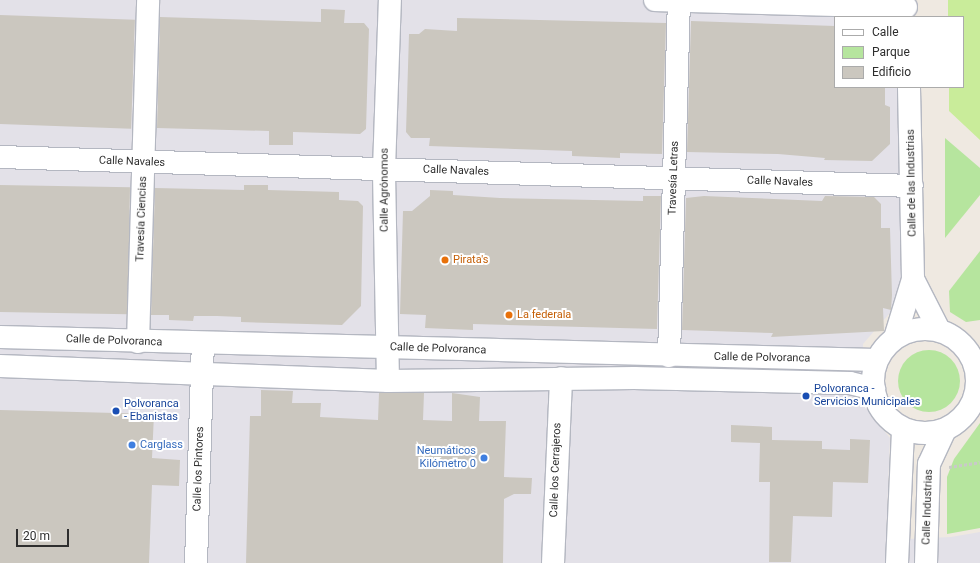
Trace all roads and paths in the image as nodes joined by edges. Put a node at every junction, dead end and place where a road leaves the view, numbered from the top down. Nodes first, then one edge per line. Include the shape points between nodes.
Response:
1 (148, 0) edge
2 (390, 0) edge
3 (655, 0) edge
4 (679, 0) edge
5 (906, 8) edge
6 (909, 88) edge
7 (0, 157) edge
8 (143, 162) junction
9 (384, 169) junction
10 (674, 178) junction
11 (912, 186) junction
12 (913, 279) junction
13 (939, 330) junction
14 (0, 337) edge
15 (895, 338) junction
16 (138, 342) junction
17 (203, 343) junction
18 (386, 348) junction
19 (975, 352) edge
20 (669, 356) junction
21 (876, 360) junction
22 (0, 366) edge
23 (202, 375) junction
24 (561, 378) junction
25 (388, 381) junction
26 (979, 382) edge
27 (874, 389) junction
28 (903, 429) junction
29 (945, 430) junction
30 (980, 462) edge
31 (929, 464) junction
32 (196, 563) edge
33 (553, 563) edge
34 (897, 563) edge
35 (926, 563) edge

1 - 8 street, Travesía Ciencias
2 - 9 street, Calle Agrónomos
3 - 4 street
4 - 5 street
4 - 10 street, Travesía Letras
6 - 11 street, Calle de las Industrias
7 - 8 street, Calle Navales
8 - 9 street, Calle Navales
8 - 16 street, Travesía Ciencias
9 - 10 street, Calle Navales
9 - 18 street, Calle Agrónomos
10 - 11 street, Calle Navales
10 - 20 street, Travesía Letras
11 - 12 street, Calle de las Industrias
12 - 13 street, Calle de las Industrias
12 - 15 street, Calle de las Industrias
13 - 15 street via 916,330
13 - 19 street
14 - 16 street, Calle de Polvoranca
15 - 21 street
16 - 17 street, Calle de Polvoranca
17 - 18 street, Calle de Polvoranca
17 - 23 street, Calle los Pintores
18 - 20 street, Calle de Polvoranca
18 - 25 street, Calle Agrónomos
19 - 26 street
20 - 21 street, Calle de Polvoranca
21 - 27 street
22 - 23 street, Calle de Polvoranca
23 - 25 street, Calle de Polvoranca
23 - 32 street, Calle los Pintores
24 - 25 street, Calle de Polvoranca
24 - 27 street, Calle de Polvoranca via 850,383
24 - 33 street, Calle los Cerrajeros
26 - 29 street via 966,413
27 - 28 street via 880,406
28 - 29 street via 926,433
28 - 34 street
29 - 31 street, Calle Industrias
30 - 31 path via 943,468
31 - 35 street, Calle Industrias

